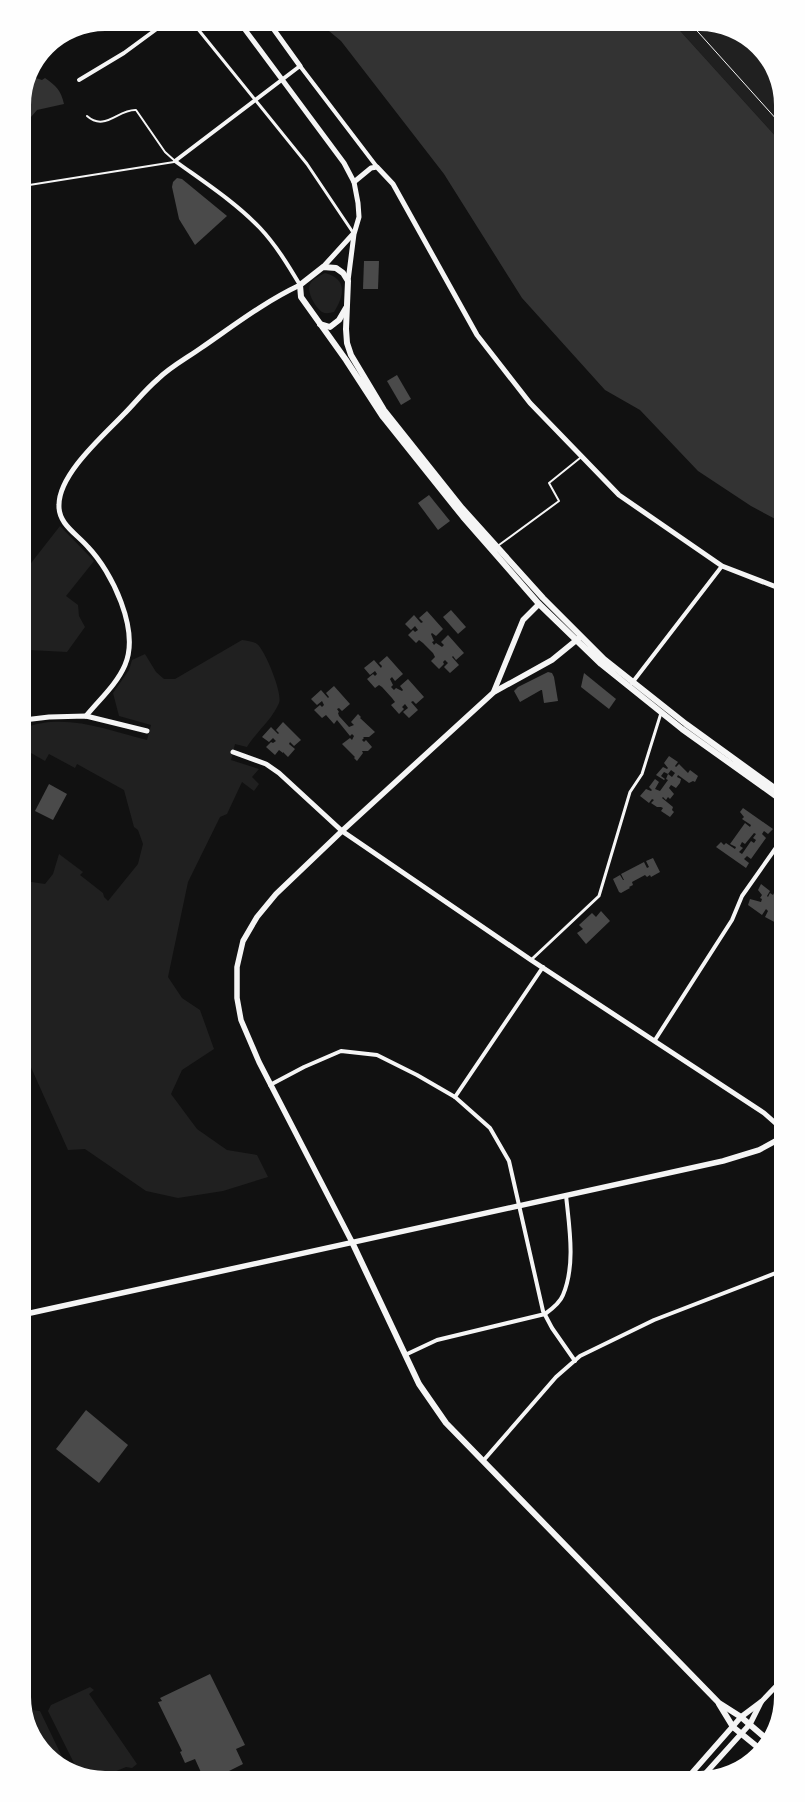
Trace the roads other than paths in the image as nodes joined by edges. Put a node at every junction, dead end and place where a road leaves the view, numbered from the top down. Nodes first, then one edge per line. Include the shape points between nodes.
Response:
1 (154, 31) edge
2 (199, 31) edge
3 (246, 31) edge
4 (275, 31) edge
5 (300, 66) junction
6 (79, 80) dead end
7 (282, 80) junction
8 (256, 100) junction
9 (87, 116) dead end
10 (175, 161) junction
11 (377, 168) junction
12 (354, 182) junction
13 (31, 185) edge
14 (354, 234) junction
15 (324, 267) junction
16 (348, 281) junction
17 (300, 285) junction
18 (348, 304) junction
19 (320, 324) junction
20 (581, 457) junction
21 (497, 546) junction
22 (722, 566) junction
23 (774, 586) edge
24 (539, 604) junction
25 (578, 639) junction
26 (631, 684) junction
27 (494, 692) junction
28 (661, 712) junction
29 (86, 716) junction
30 (31, 719) edge
31 (147, 731) dead end
32 (233, 752) dead end
33 (774, 788) edge
34 (774, 795) edge
35 (342, 831) junction
36 (774, 851) edge
37 (531, 960) junction
38 (543, 967) junction
39 (655, 1040) junction
40 (270, 1085) junction
41 (455, 1097) junction
42 (774, 1122) edge
43 (774, 1142) edge
44 (566, 1195) junction
45 (520, 1205) junction
46 (352, 1242) junction
47 (774, 1274) edge
48 (31, 1313) edge
49 (545, 1314) junction
50 (405, 1355) junction
51 (575, 1360) junction
52 (483, 1461) junction
53 (774, 1688) edge
54 (761, 1702) junction
55 (719, 1703) junction
56 (741, 1717) junction
57 (750, 1724) junction
58 (733, 1726) junction
59 (741, 1734) junction
60 (763, 1735) edge
61 (755, 1745) edge
62 (709, 1770) edge
63 (694, 1771) edge

1 - 6 street
2 - 8 street
3 - 7 street
4 - 5 street
5 - 7 street
5 - 11 street
7 - 8 street
7 - 12 street
8 - 10 street
8 - 14 street via 307,164
9 - 10 lane via 99,122 136,110
10 - 13 lane
10 - 17 street via 235,205 261,229
11 - 12 street via 371,168
11 - 20 street via 393,184 477,335 530,404
12 - 14 street via 359,216
14 - 15 street
14 - 16 street
15 - 16 main road via 336,268
15 - 17 main road
16 - 18 main road
17 - 19 main road via 301,297
17 - 29 street via 281,294 158,378 79,461 63,487 58,504 60,517 104,567 116,590 128,630 125,664
18 - 19 main road via 335,325
18 - 21 main road via 346,329 349,349 384,410 462,508
19 - 24 main road via 383,417 463,517
20 - 21 lane via 549,482 559,501
20 - 22 street via 618,495
21 - 25 main road
22 - 23 street
22 - 26 street
24 - 25 main road
24 - 27 main road via 523,620
25 - 26 main road via 601,664
25 - 27 main road via 552,660
26 - 28 main road
26 - 33 main road
27 - 35 main road
28 - 34 main road
28 - 37 street via 642,774 630,792 599,896
29 - 30 street
29 - 31 street
32 - 35 street via 266,764 279,773
35 - 37 street
35 - 40 main road via 276,894 243,940 237,967 241,1020
36 - 39 street via 742,896 732,920
37 - 38 street
38 - 39 street
38 - 41 street
39 - 42 street
40 - 41 street via 341,1051 377,1055
40 - 46 main road
41 - 45 street via 490,1128 509,1161
43 - 44 main road via 723,1161
44 - 45 main road
44 - 49 street via 569,1273 563,1296
45 - 46 main road
45 - 49 street
46 - 48 main road
46 - 50 main road
47 - 51 street via 654,1320
49 - 50 street via 437,1340
49 - 51 street
50 - 52 main road via 419,1384 446,1423
51 - 52 street via 556,1376
52 - 55 main road
53 - 54 street
54 - 56 main road
54 - 57 main road
55 - 56 main road
55 - 58 main road
56 - 57 main road
56 - 58 main road
57 - 59 main road
57 - 60 main road
58 - 59 main road
58 - 63 main road
59 - 61 main road
59 - 62 main road

